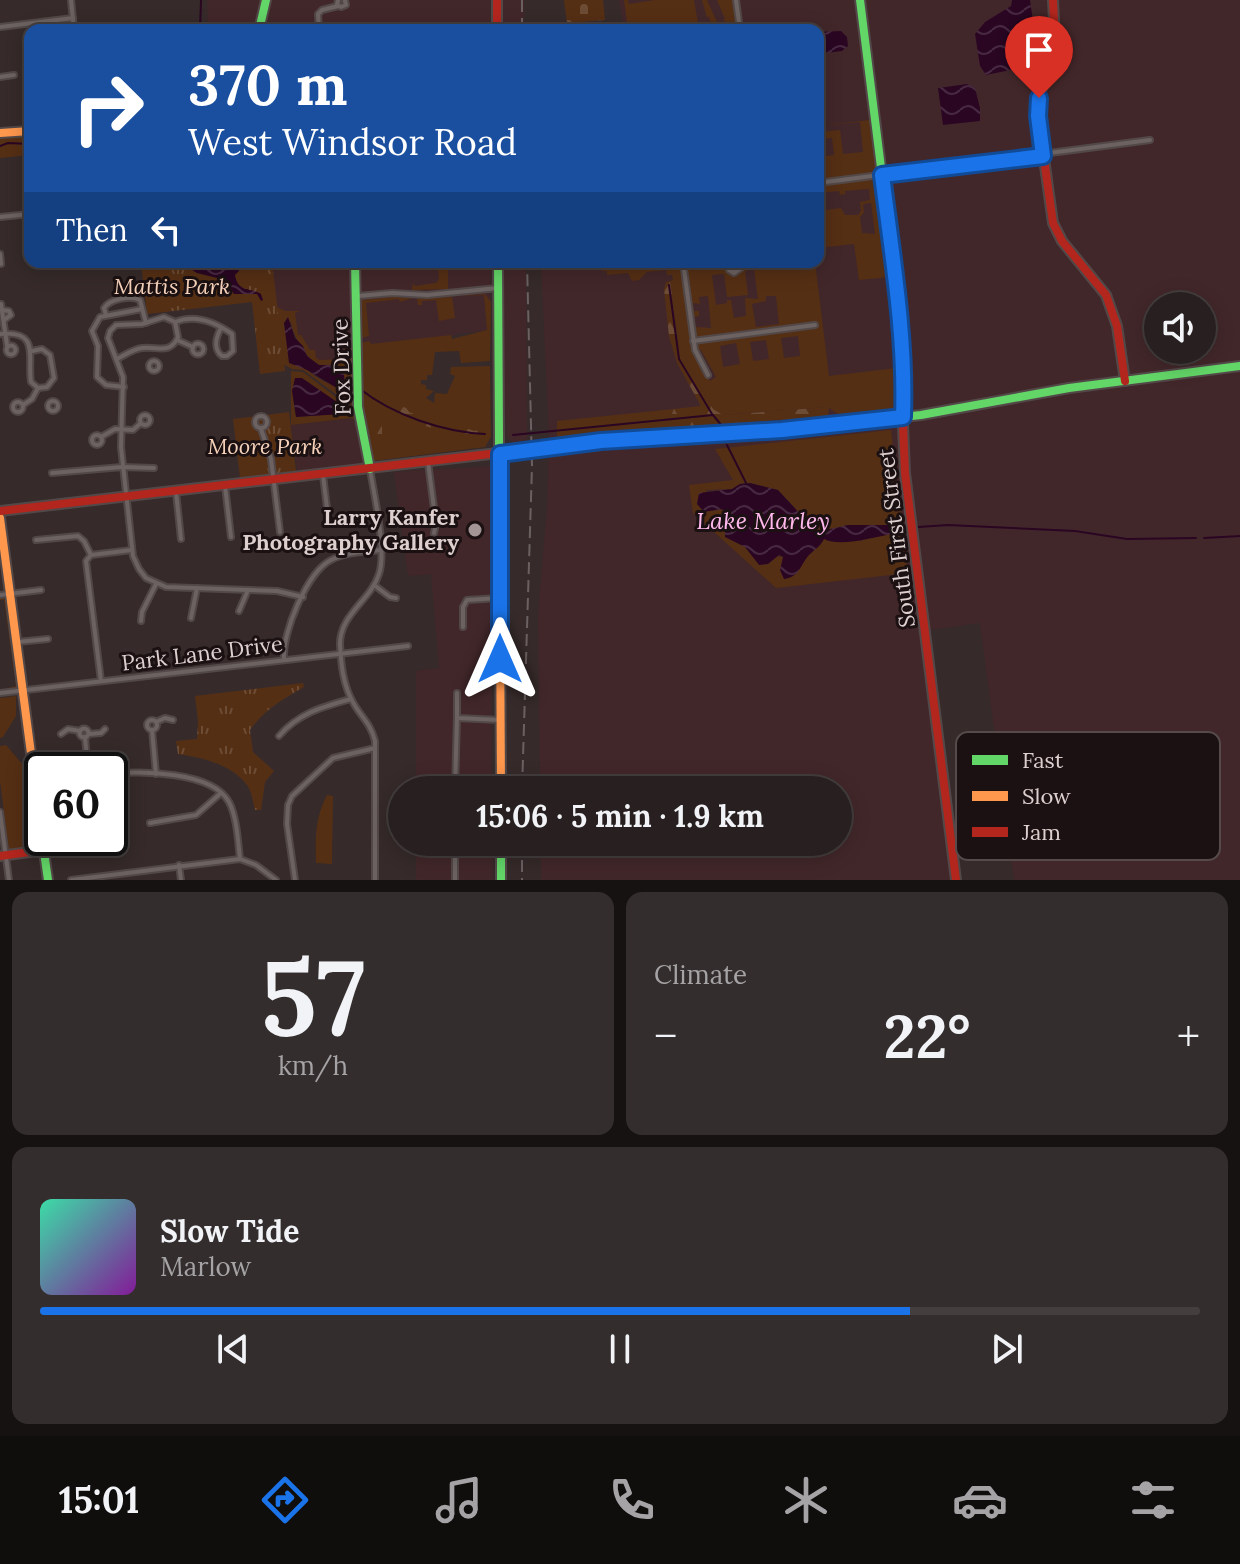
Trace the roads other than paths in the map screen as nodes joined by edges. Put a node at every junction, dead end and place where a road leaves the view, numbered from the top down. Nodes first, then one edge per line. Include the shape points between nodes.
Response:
1 (71, 0) edge
2 (266, 0) edge
3 (345, 0) edge
4 (497, 0) edge
5 (736, 0) edge
6 (860, 0) edge
7 (1053, 0) edge
8 (338, 3) edge
9 (73, 18) junction
10 (24, 24) edge
11 (24, 24) edge
12 (74, 24) edge
13 (260, 24) edge
14 (319, 24) edge
15 (497, 24) edge
16 (739, 24) edge
17 (0, 27) edge
18 (14, 75) dead end
19 (0, 77) edge
20 (24, 131) edge
21 (0, 133) edge
22 (1150, 140) dead end
23 (1043, 156) junction
24 (882, 175) junction
25 (824, 182) edge
26 (24, 215) edge
27 (0, 217) edge
28 (0, 254) edge
29 (1, 264) edge
30 (356, 268) edge
31 (498, 268) edge
32 (684, 268) edge
33 (498, 288) junction
34 (358, 296) junction
35 (1, 304) edge
36 (142, 309) junction
37 (106, 315) junction
38 (175, 322) junction
39 (146, 323) junction
40 (815, 325) dead end
41 (221, 328) junction
42 (2, 333) edge
43 (177, 340) junction
44 (693, 341) junction
45 (108, 344) junction
46 (7, 345) dead end
47 (98, 346) junction
48 (193, 347) dead end
49 (155, 349) junction
50 (32, 351) junction
51 (117, 359) junction
52 (154, 361) dead end
53 (1240, 366) edge
54 (708, 375) dead end
55 (1125, 381) junction
56 (124, 387) junction
57 (38, 388) junction
58 (23, 405) dead end
59 (903, 417) junction
60 (141, 423) dead end
61 (122, 429) junction
62 (261, 429) dead end
63 (101, 437) dead end
64 (500, 454) junction
65 (428, 462) junction
66 (122, 467) junction
67 (154, 468) dead end
68 (370, 469) junction
69 (52, 473) dead end
70 (323, 475) junction
71 (274, 480) junction
72 (225, 486) junction
73 (176, 492) junction
74 (126, 497) junction
75 (327, 508) dead end
76 (0, 511) edge
77 (0, 518) edge
78 (280, 532) dead end
79 (434, 533) dead end
80 (231, 537) dead end
81 (181, 539) dead end
82 (36, 540) dead end
83 (132, 550) junction
84 (381, 550) junction
85 (91, 555) junction
86 (156, 584) junction
87 (374, 585) junction
88 (197, 588) junction
89 (41, 590) dead end
90 (248, 590) junction
91 (11, 593) junction
92 (0, 595) edge
93 (303, 597) junction
94 (396, 598) dead end
95 (499, 598) junction
96 (239, 611) dead end
97 (191, 618) dead end
98 (141, 621) dead end
99 (463, 627) dead end
100 (48, 639) dead end
101 (17, 642) junction
102 (408, 646) dead end
103 (341, 654) junction
104 (284, 660) junction
105 (101, 681) junction
106 (23, 690) junction
107 (0, 693) edge
108 (457, 693) dead end
109 (351, 699) junction
110 (457, 718) junction
111 (173, 720) dead end
112 (500, 720) junction
113 (105, 729) dead end
114 (61, 734) dead end
115 (87, 736) junction
116 (279, 736) dead end
117 (375, 748) junction
118 (34, 752) edge
119 (87, 752) edge
120 (128, 772) edge
121 (156, 774) junction
122 (455, 776) edge
123 (501, 776) edge
124 (221, 793) junction
125 (0, 812) edge
126 (150, 823) dead end
127 (24, 853) edge
128 (3, 856) edge
129 (45, 856) edge
130 (455, 856) edge
131 (501, 856) edge
132 (240, 859) junction
133 (179, 865) junction
134 (99, 878) edge
135 (9, 880) edge
136 (48, 880) edge
137 (71, 880) edge
138 (181, 880) edge
139 (276, 880) edge
140 (295, 880) edge
141 (375, 880) edge
142 (455, 880) edge
143 (501, 880) edge
144 (956, 880) edge

1 - 9 street
2 - 13 main road
3 - 8 street via 345,6
4 - 15 main road
5 - 16 street
6 - 24 main road, South First Street
7 - 23 main road via 1055,42 1039,98
8 - 14 street via 318,14
9 - 10 street
9 - 12 street
11 - 17 street
18 - 19 street
20 - 21 main road
22 - 23 street
23 - 24 street
23 - 55 main road via 1053,223 1106,295 1117,326
24 - 25 street
24 - 59 main road, South First Street via 898,303
26 - 27 street
28 - 29 street
30 - 34 main road, Fox Drive
31 - 33 main road
32 - 44 street
33 - 34 street
33 - 64 main road
34 - 68 main road, Fox Drive via 358,412
35 - 42 street
36 - 37 street
36 - 37 street via 138,298 121,299 104,305
36 - 39 street
37 - 47 street via 92,331
38 - 39 street via 164,317
38 - 41 street via 198,318
38 - 43 street
39 - 45 street via 116,325
40 - 44 street
41 - 41 street via 232,334 233,351 227,356 217,349
42 - 46 street
42 - 50 street via 22,337
43 - 48 street
43 - 49 street via 168,349
44 - 54 street
45 - 47 street
45 - 51 street
47 - 56 street via 97,377 106,385
49 - 51 street via 137,349
49 - 52 street
50 - 57 street via 30,378
50 - 57 street via 46,351 51,359 53,381
51 - 56 street
53 - 55 main road
55 - 59 main road
56 - 61 street
57 - 58 street
59 - 64 main road
59 - 144 main road, South First Street via 905,473
60 - 61 street via 133,430
61 - 63 street
61 - 66 street
62 - 71 street
64 - 65 main road
64 - 95 main road
65 - 68 main road
65 - 79 street
66 - 67 street
66 - 69 street
66 - 74 street
68 - 70 main road
68 - 84 street
70 - 71 main road
70 - 75 street
71 - 72 main road
71 - 78 street
72 - 73 main road
72 - 80 street
73 - 74 main road
73 - 81 street
74 - 76 main road
74 - 83 street
77 - 91 main road
82 - 85 street via 78,536
83 - 85 street
83 - 86 street via 139,569
84 - 87 street
84 - 93 street via 328,561
85 - 105 street via 85,563
86 - 88 street
86 - 98 street
87 - 94 street
87 - 103 street via 344,625
88 - 90 street
88 - 97 street
89 - 91 street
90 - 93 street
90 - 96 street
91 - 92 street
91 - 101 main road
93 - 104 street via 285,634
95 - 99 street via 467,600
95 - 112 main road
100 - 101 street
101 - 106 main road
102 - 103 street, Park Lane Drive
103 - 104 street, Park Lane Drive
103 - 109 street
104 - 105 street, Park Lane Drive
105 - 106 street, Park Lane Drive
106 - 107 street, Park Lane Drive
106 - 118 main road
108 - 110 street
109 - 116 street via 311,711
109 - 117 street via 372,728
110 - 112 street
110 - 122 street
111 - 121 street via 156,722 152,730
112 - 123 main road
113 - 115 street
114 - 115 street via 84,728
115 - 119 street
117 - 140 street via 333,758 292,796 286,813
117 - 141 street
120 - 121 street
121 - 124 street via 201,781
124 - 126 street via 196,815
124 - 132 street via 231,806
125 - 128 street
127 - 128 main road
128 - 135 street
129 - 136 main road
130 - 142 street
131 - 143 main road
132 - 133 street
132 - 139 street
133 - 134 street
133 - 138 street
134 - 137 street

